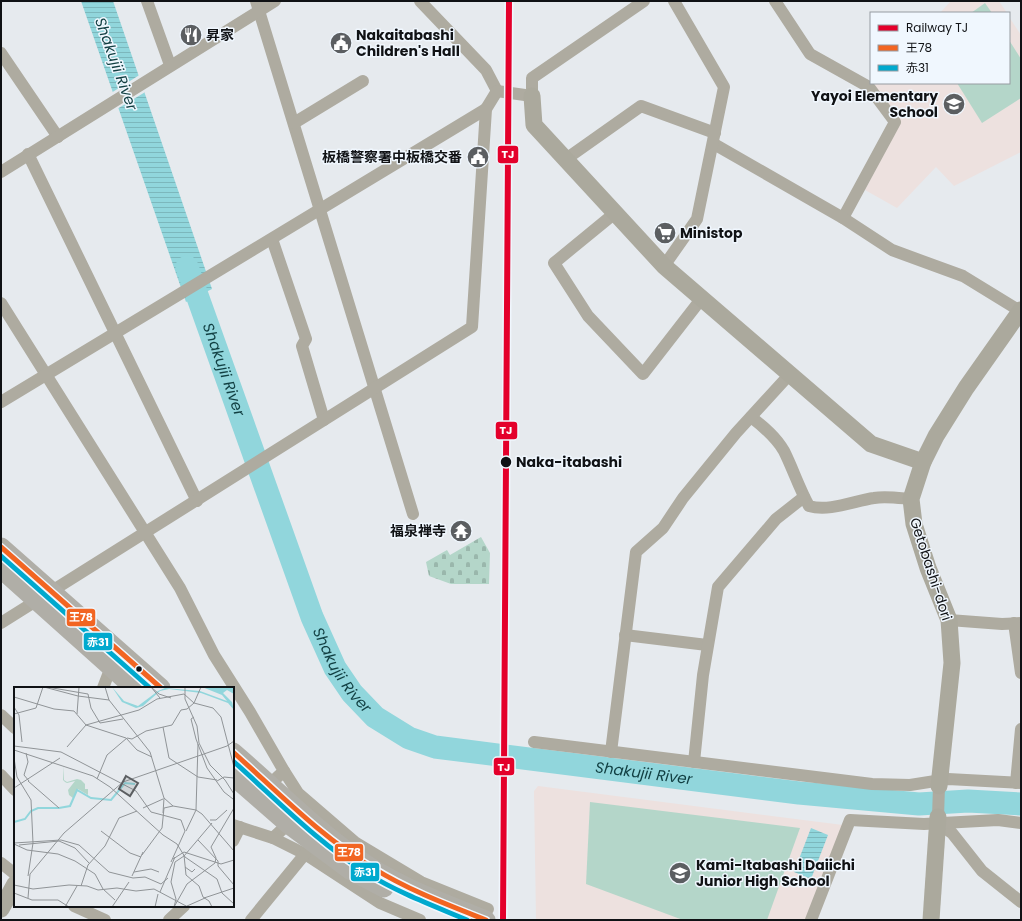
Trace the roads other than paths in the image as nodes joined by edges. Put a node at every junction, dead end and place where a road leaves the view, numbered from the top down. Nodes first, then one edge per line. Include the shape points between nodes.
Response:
1 (147, 1) edge
2 (275, 1) edge
3 (420, 1) edge
4 (644, 1) edge
5 (674, 1) edge
6 (775, 1) edge
7 (258, 6) edge
8 (1, 53) edge
9 (170, 65) junction
10 (363, 81) dead end
11 (497, 91) junction
12 (532, 96) junction
13 (486, 109) junction
14 (294, 123) junction
15 (58, 137) junction
16 (714, 138) junction
17 (28, 154) junction
18 (566, 159) junction
19 (1, 172) edge
20 (320, 211) junction
21 (615, 213) junction
22 (843, 218) junction
23 (272, 239) junction
24 (664, 266) junction
25 (702, 298) junction
26 (1, 303) edge
27 (1020, 310) edge
28 (115, 334) junction
29 (790, 374) junction
30 (46, 375) junction
31 (375, 389) junction
32 (1, 402) edge
33 (751, 417) junction
34 (324, 420) junction
35 (923, 462) junction
36 (804, 497) junction
37 (911, 499) junction
38 (197, 501) junction
39 (413, 514) dead end
40 (146, 532) junction
41 (1, 547) edge
42 (1, 569) edge
43 (44, 596) junction
44 (949, 620) junction
45 (1, 623) edge
46 (1017, 623) edge
47 (626, 635) junction
48 (707, 646) junction
49 (111, 667) junction
50 (1021, 673) edge
51 (103, 687) edge
52 (133, 687) edge
53 (160, 687) edge
54 (2, 720) edge
55 (14, 727) edge
56 (1021, 729) edge
57 (534, 742) dead end
58 (611, 752) junction
59 (234, 753) edge
60 (694, 762) junction
61 (284, 771) junction
62 (1, 775) edge
63 (234, 777) edge
64 (939, 783) junction
65 (1018, 783) edge
66 (270, 784) junction
67 (14, 789) edge
68 (938, 820) junction
69 (1021, 823) edge
70 (288, 824) junction
71 (236, 826) edge
72 (234, 836) edge
73 (273, 838) junction
74 (305, 854) junction
75 (1, 863) edge
76 (14, 873) edge
77 (14, 886) edge
78 (1021, 902) edge
79 (81, 907) edge
80 (100, 907) edge
81 (183, 907) edge
82 (1, 909) edge
83 (487, 914) edge
84 (106, 920) edge
85 (169, 920) edge
86 (251, 920) edge
87 (420, 920) edge
88 (453, 920) edge
89 (811, 920) edge
90 (931, 920) edge

1 - 9 street
2 - 7 street
3 - 11 street via 486,70
4 - 12 street via 532,78
5 - 16 street via 724,87
6 - 22 street via 810,54 869,87 895,122
7 - 9 street
7 - 14 street
8 - 15 street
9 - 15 street
10 - 14 street
11 - 12 street
11 - 13 street
12 - 18 street via 534,125
13 - 20 street
13 - 31 street via 472,326
14 - 20 street
15 - 17 street
16 - 18 street via 642,106
16 - 22 street
16 - 24 street via 697,219
17 - 19 street
17 - 28 street
18 - 21 street
20 - 23 street
20 - 31 street
21 - 24 street
21 - 25 street via 554,263 588,316 643,374
22 - 27 street via 892,250 962,276
23 - 28 street
23 - 34 street via 306,339 302,346
24 - 25 street
25 - 29 street
26 - 30 street
27 - 35 street, Getobashi-dori via 951,410
28 - 30 street
28 - 38 street
29 - 33 street
29 - 35 street via 871,444
30 - 32 street
30 - 40 street
31 - 34 street
31 - 39 street
33 - 36 street via 764,427 784,451
33 - 47 street via 683,498 663,528 636,552
34 - 38 street
35 - 37 street, Getobashi-dori
36 - 37 street via 809,506 816,508 875,497
36 - 48 street via 776,519 718,587
37 - 44 street, Getobashi-dori via 914,524
38 - 40 street
40 - 43 street
40 - 61 street via 180,588 214,655
41 - 43 main road
42 - 43 main road
43 - 45 street
43 - 49 main road
43 - 53 main road
44 - 46 street
44 - 64 street, Getobashi-dori via 952,663
46 - 50 street
47 - 48 street
47 - 58 street
48 - 60 street
49 - 51 street
49 - 52 main road
54 - 55 street
56 - 65 street
57 - 58 street
58 - 60 street
59 - 66 main road
60 - 64 street via 872,784
61 - 66 street
61 - 83 street via 298,793 356,843 421,882
62 - 67 street
63 - 70 main road
64 - 65 street via 948,779
64 - 68 street
66 - 83 main road via 358,859 414,891
68 - 69 street via 998,820
68 - 78 street via 952,833 982,871
68 - 89 street via 896,823 850,820
68 - 90 street
70 - 73 street
70 - 88 main road via 350,870 417,906
71 - 72 street
71 - 73 street
73 - 74 street
74 - 86 street
74 - 87 street via 380,903
75 - 76 street
77 - 82 street
79 - 84 street
80 - 84 street
81 - 85 street

